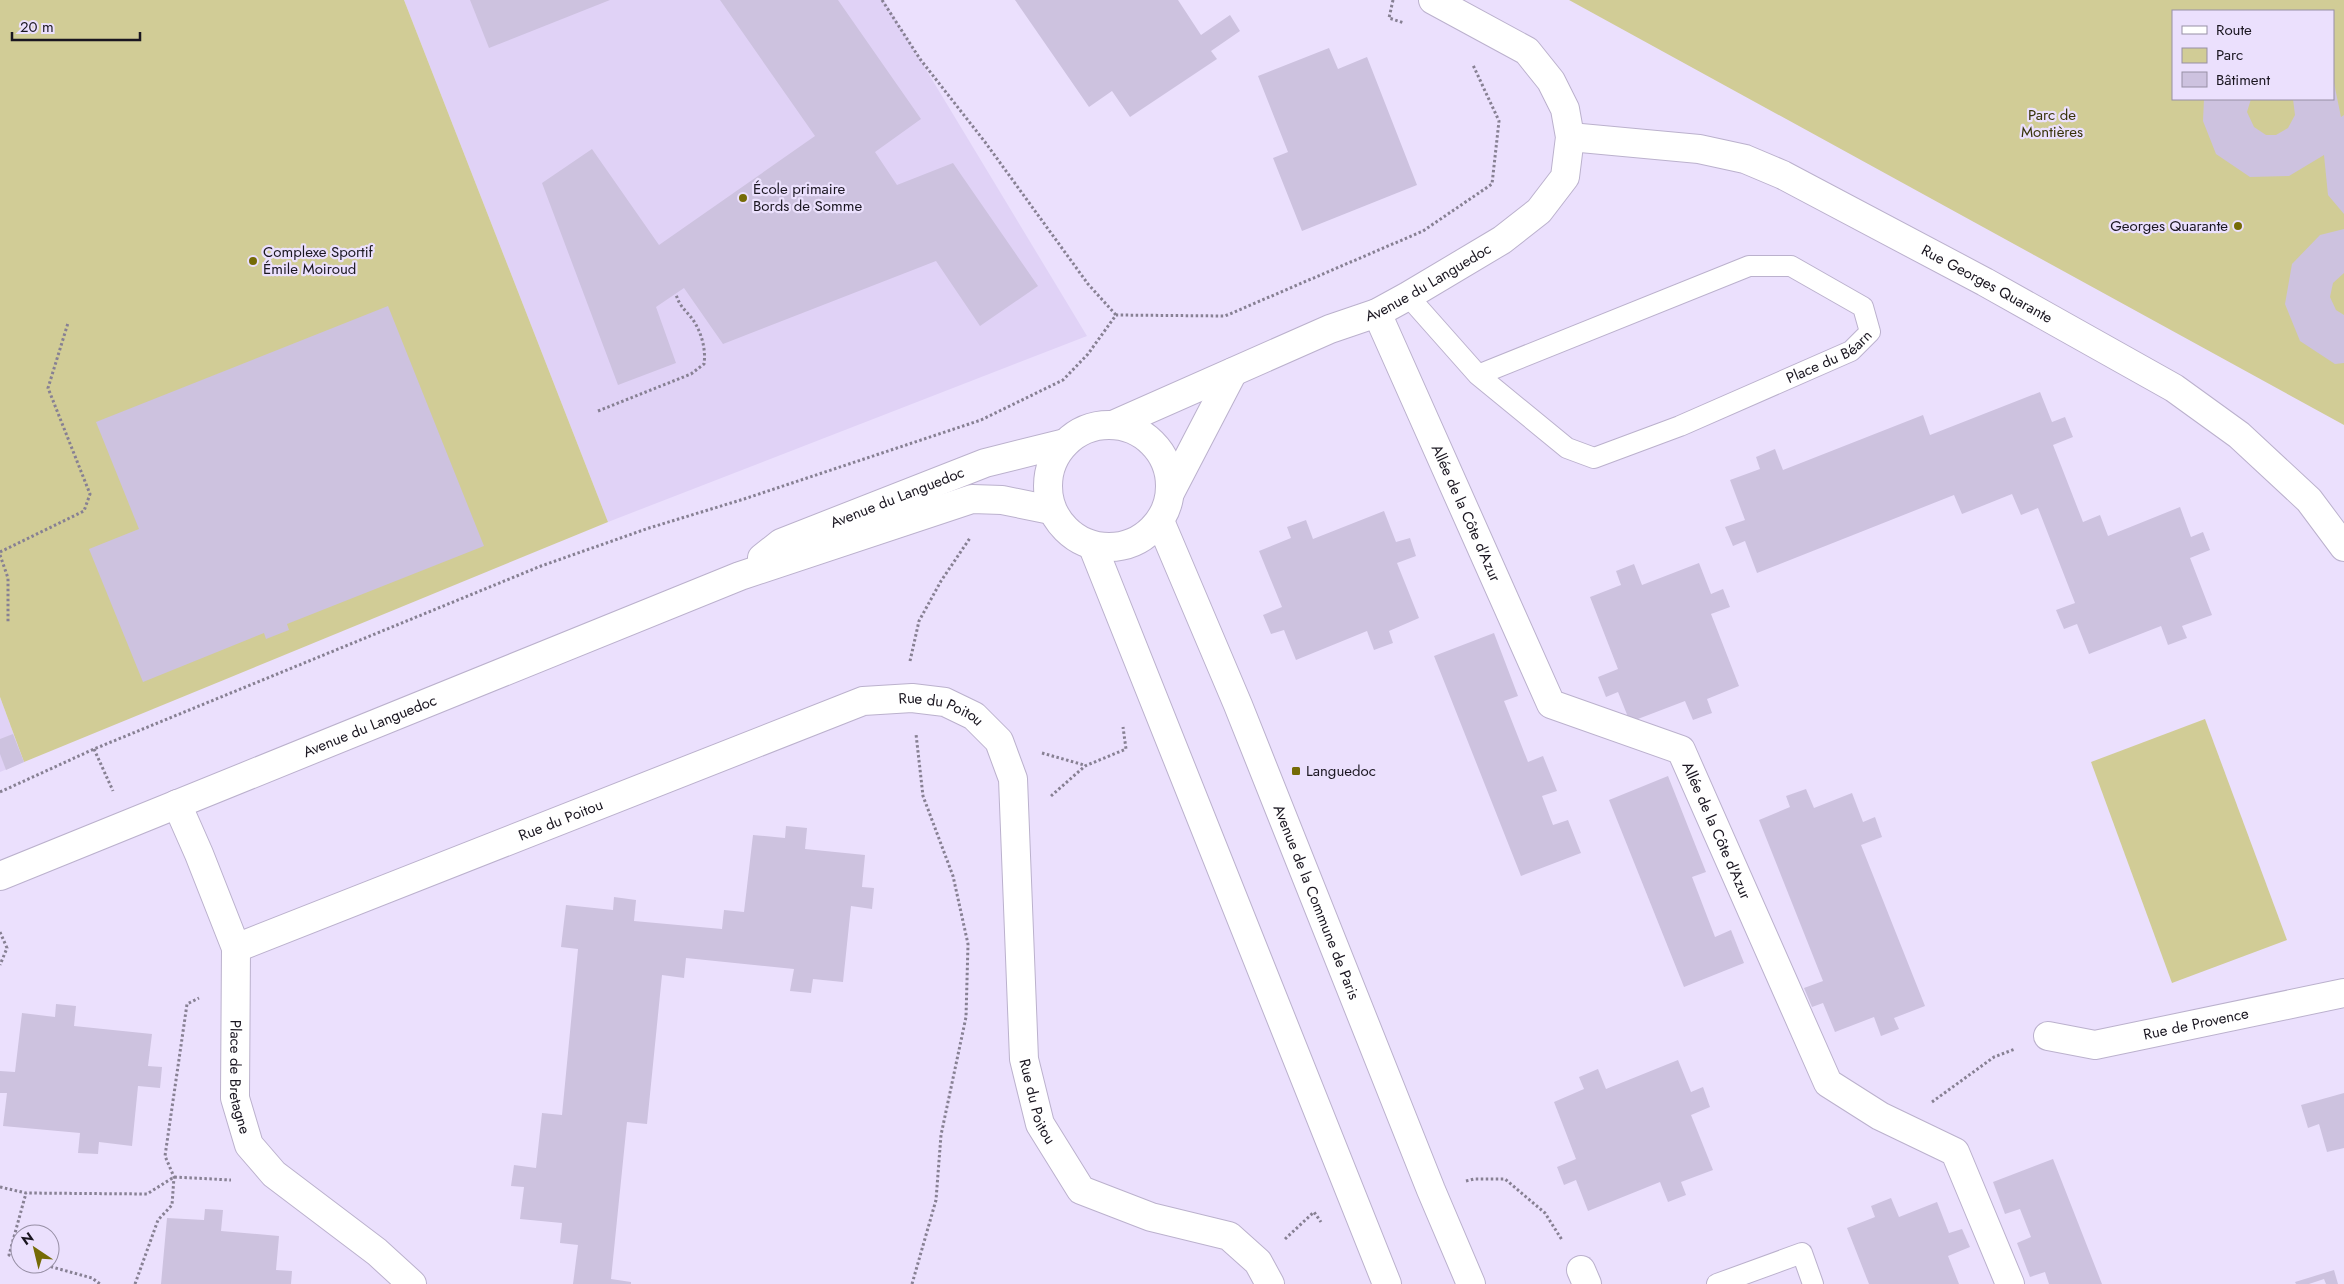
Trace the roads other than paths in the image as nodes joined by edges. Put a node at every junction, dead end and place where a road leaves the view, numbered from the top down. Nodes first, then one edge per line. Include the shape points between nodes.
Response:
1 (1433, 0) edge
2 (1570, 137) junction
3 (1408, 296) junction
4 (1377, 312) junction
5 (1233, 372) junction
6 (1478, 375) junction
7 (1115, 424) junction
8 (1065, 443) junction
9 (1171, 491) junction
10 (1051, 510) junction
11 (1160, 521) junction
12 (2344, 546) edge
13 (1093, 547) junction
14 (740, 576) junction
15 (177, 804) junction
16 (0, 876) edge
17 (236, 948) junction
18 (2344, 993) edge
19 (2048, 1036) road end
20 (412, 1284) edge
21 (1270, 1284) edge
22 (1387, 1284) edge
23 (1471, 1284) edge
24 (1717, 1284) edge
25 (1814, 1284) edge
26 (2010, 1284) edge

1 - 2 street, Avenue du Languedoc via 1527,51 1551,81 1565,109
2 - 3 street, Avenue du Languedoc via 1565,177 1539,211 1502,240
2 - 12 street, Rue Georges Quarante via 1699,149 1745,159 1783,175 2174,388 2239,435 2288,480 2309,500
3 - 4 street, Avenue du Languedoc
3 - 6 lane, Place du Béarn
4 - 5 street, Avenue du Languedoc
4 - 26 street, Allée de la Côte d'Azur via 1550,704 1681,750 1828,1083 1880,1116 1955,1152
5 - 7 street, Avenue du Languedoc
5 - 9 street
6 - 6 lane, Place du Béarn via 1567,448 1594,458 1680,426 1851,351 1870,332 1863,307 1791,266 1749,266
7 - 8 street via 1088,428
7 - 9 street via 1134,429 1150,439 1170,472
8 - 10 street via 1054,459 1048,477
8 - 14 street, Avenue du Languedoc via 985,463 781,543
9 - 11 street
10 - 13 street via 1067,530
10 - 14 street, Avenue du Languedoc via 1002,500 972,499
11 - 13 street via 1133,543
11 - 23 street, Avenue de la Commune de Paris via 1238,705
13 - 22 street
14 - 15 street, Avenue du Languedoc
15 - 16 street, Avenue du Languedoc
15 - 17 street, Place de Bretagne
17 - 20 street, Place de Bretagne via 235,1098 249,1145 274,1174 377,1252
17 - 21 street, Rue du Poitou via 863,701 912,698 945,702 974,716 998,741 1013,779 1024,1059 1040,1124 1081,1190 1151,1217 1228,1236 1258,1262
18 - 19 street, Rue de Provence via 2094,1045
24 - 25 lane via 1802,1253

